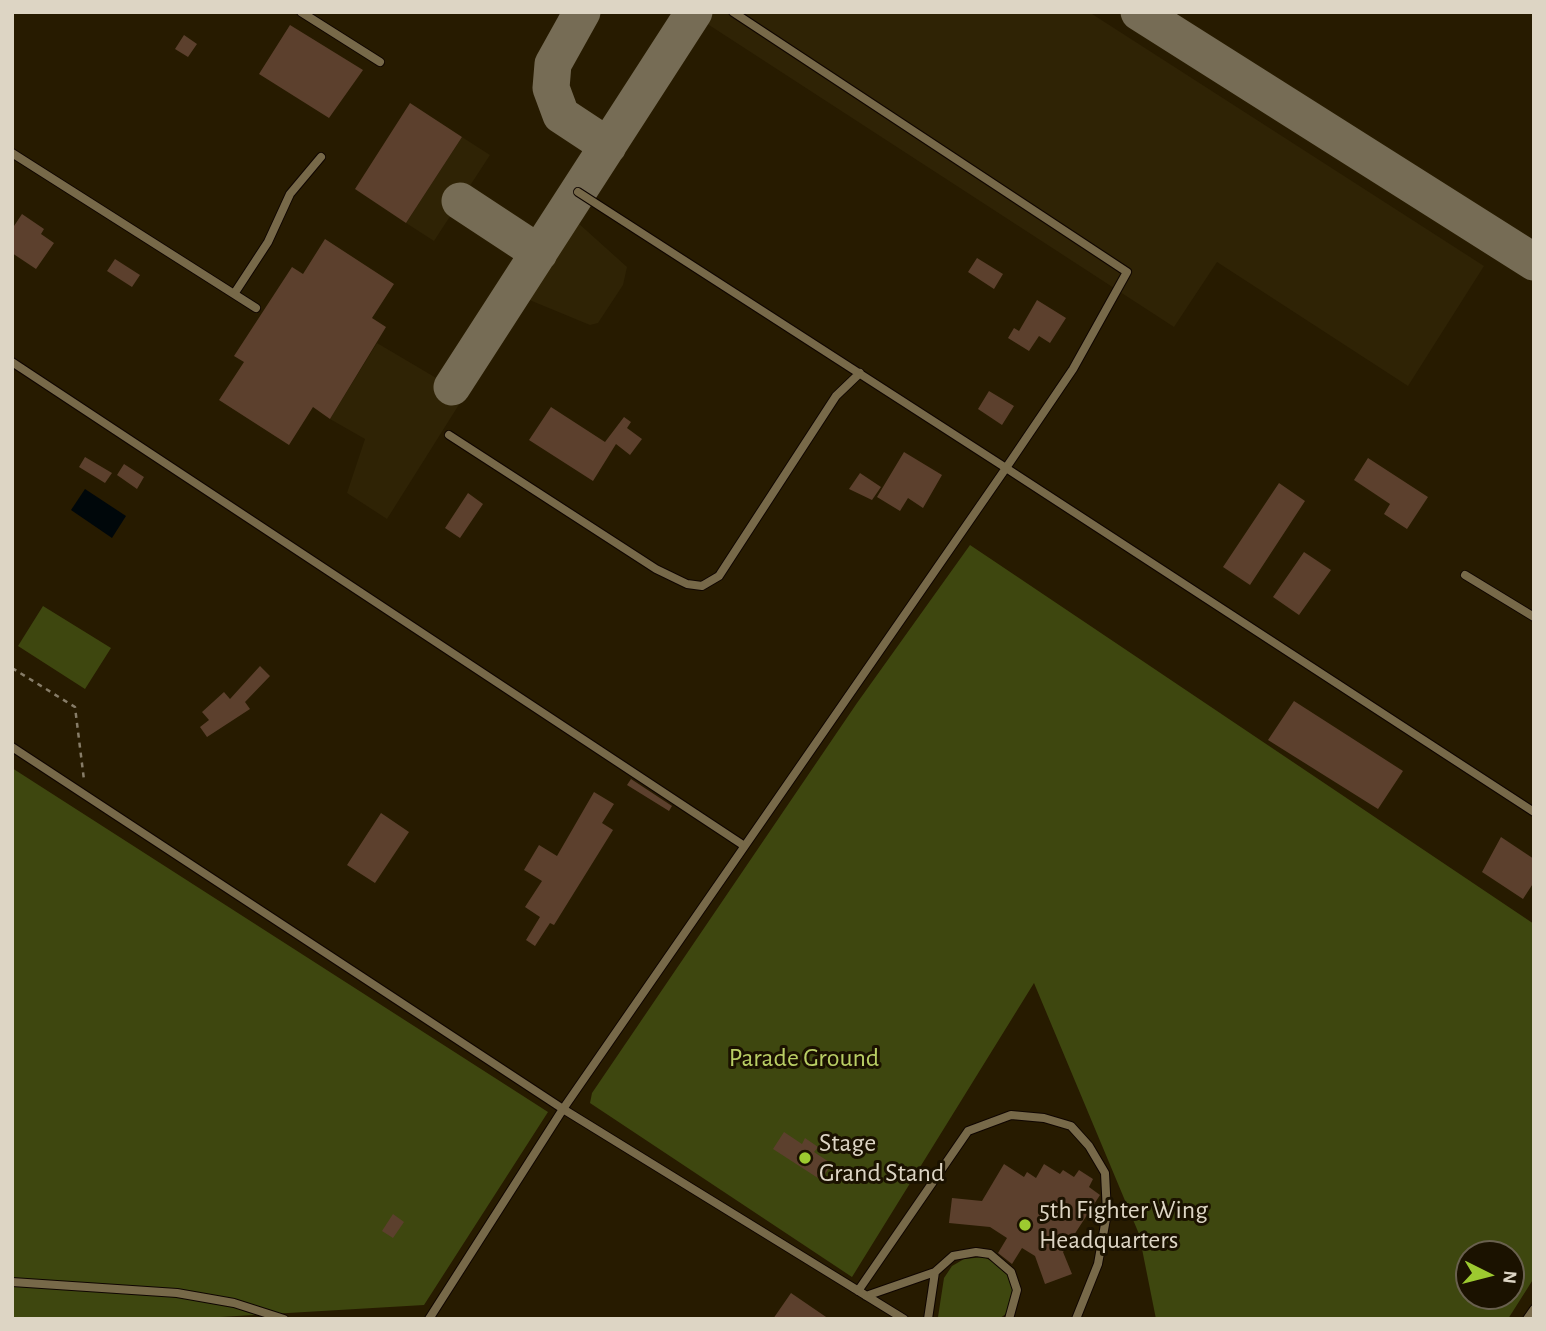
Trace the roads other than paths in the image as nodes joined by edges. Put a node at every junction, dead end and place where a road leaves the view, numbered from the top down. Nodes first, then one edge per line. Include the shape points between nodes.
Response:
1 (301, 12) edge
2 (733, 12) edge
3 (380, 62) dead end
4 (12, 153) edge
5 (321, 157) dead end
6 (578, 192) dead end
7 (234, 294) junction
8 (256, 308) dead end
9 (12, 362) edge
10 (860, 373) junction
11 (449, 435) dead end
12 (1006, 468) junction
13 (1465, 575) dead end
14 (1534, 617) edge
15 (12, 747) edge
16 (1534, 812) edge
17 (743, 845) junction
18 (563, 1109) junction
19 (935, 1272) junction
20 (12, 1282) edge
21 (862, 1294) junction
22 (1534, 1308) edge
23 (1011, 1318) edge
24 (284, 1319) edge
25 (429, 1319) edge
26 (904, 1319) edge
27 (928, 1319) edge
28 (1076, 1319) edge
29 (1527, 1319) edge

1 - 3 lane
2 - 12 lane via 1127,272 1073,369
4 - 7 lane
5 - 7 lane via 290,194 268,242
6 - 10 lane
7 - 8 lane
9 - 17 lane
10 - 11 lane via 836,396 719,576 702,586 656,569
10 - 12 lane
12 - 16 lane
12 - 17 lane
13 - 14 lane
15 - 18 lane
17 - 18 lane
18 - 21 lane
18 - 25 lane
19 - 21 lane
19 - 23 lane via 953,1256 990,1254 1003,1263 1017,1290
19 - 27 lane
20 - 24 lane via 177,1293 234,1303
21 - 26 lane
21 - 28 lane via 968,1131 1011,1115 1044,1118 1071,1126 1105,1173 1107,1213 1098,1265
22 - 29 lane

